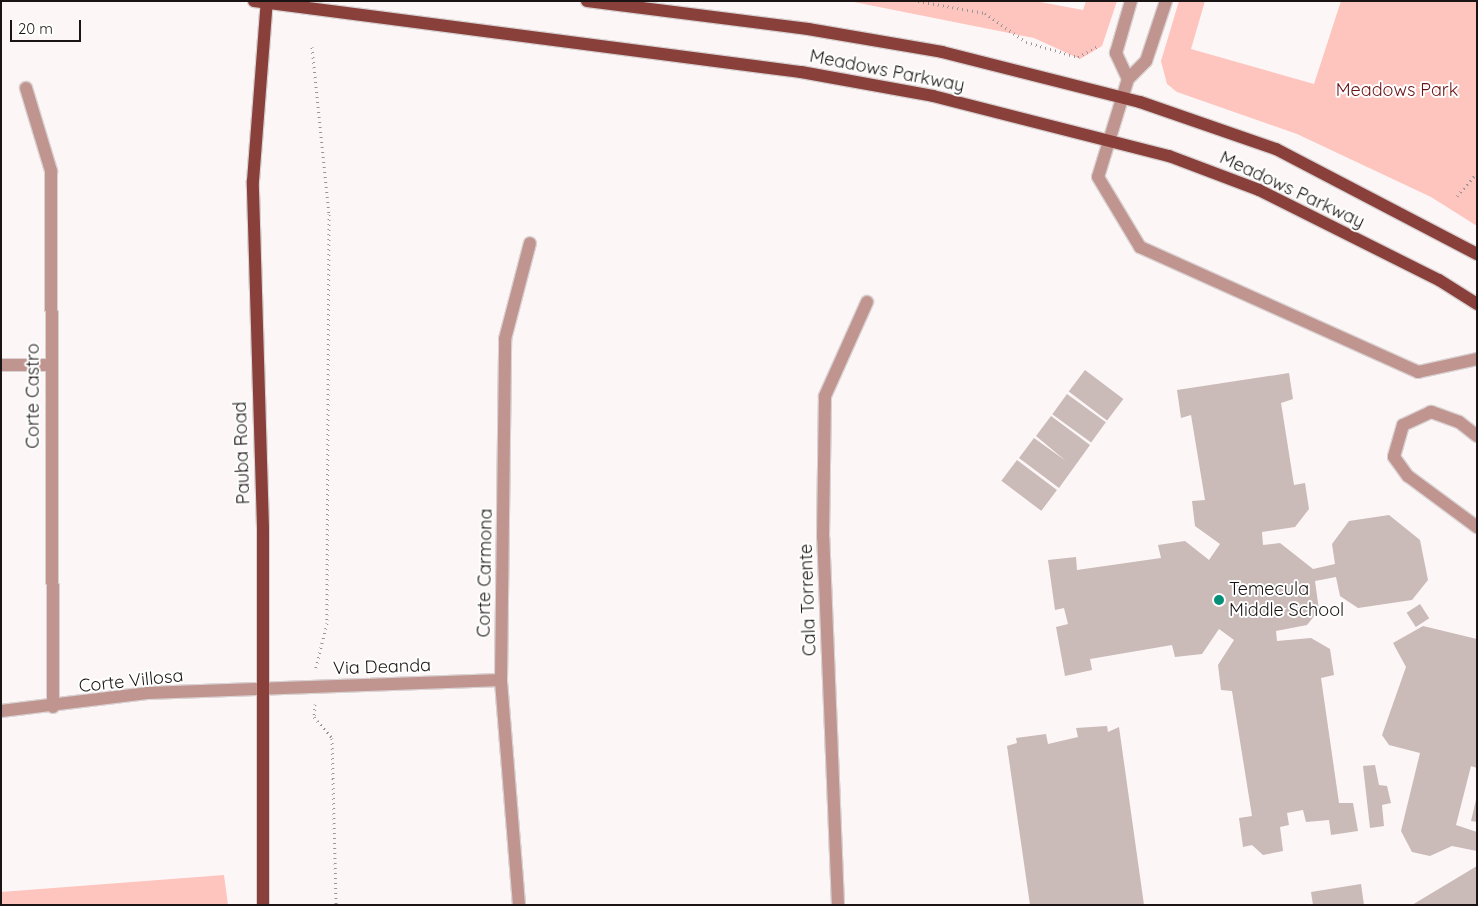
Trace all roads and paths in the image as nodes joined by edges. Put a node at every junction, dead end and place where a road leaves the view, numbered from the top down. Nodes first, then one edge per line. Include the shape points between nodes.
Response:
1 (587, 1) edge
2 (918, 1) edge
3 (1131, 1) edge
4 (1166, 1) edge
5 (263, 2) edge
6 (1102, 40) dead end
7 (312, 47) dead end
8 (1128, 79) junction
9 (26, 88) dead end
10 (1122, 97) junction
11 (1109, 140) junction
12 (1477, 173) edge
13 (1457, 196) dead end
14 (530, 243) dead end
15 (1477, 254) edge
16 (867, 302) dead end
17 (1477, 304) edge
18 (1477, 359) edge
19 (1, 365) edge
20 (50, 365) junction
21 (1477, 436) edge
22 (1477, 527) edge
23 (501, 680) junction
24 (315, 686) junction
25 (265, 690) junction
26 (53, 707) junction
27 (1, 711) edge
28 (263, 905) edge
29 (336, 905) edge
30 (519, 905) edge
31 (838, 905) edge

1 - 10 main road, Meadows Parkway via 808,29 942,52
2 - 6 path via 985,13 1026,42 1078,56
3 - 8 street via 1116,53
4 - 8 street via 1146,61
5 - 11 main road, Meadows Parkway via 801,72 932,96
5 - 25 main road, Pauba Road via 253,181
7 - 24 path via 329,214 328,603 327,622 316,653
8 - 10 street
9 - 20 street, Corte Castro via 51,171
10 - 11 street
10 - 15 main road, Meadows Parkway via 1276,150
11 - 17 main road, Meadows Parkway via 1169,156 1259,190 1439,280
11 - 18 street via 1098,177 1140,247 1418,372
12 - 13 path
14 - 23 street, Corte Carmona via 505,339
16 - 31 street, Cala Torrente via 825,396 823,537
19 - 20 street
20 - 26 street, Corte Castro
21 - 22 street via 1459,422 1431,412 1403,424 1394,457 1408,476
23 - 24 street, Via Deanda
23 - 30 street, Corte Carmona
24 - 25 street, Via Deanda
24 - 29 path via 314,717 332,738
25 - 26 street, Corte Villosa via 147,694
25 - 28 main road, Pauba Road
26 - 27 street, Corte Villosa

